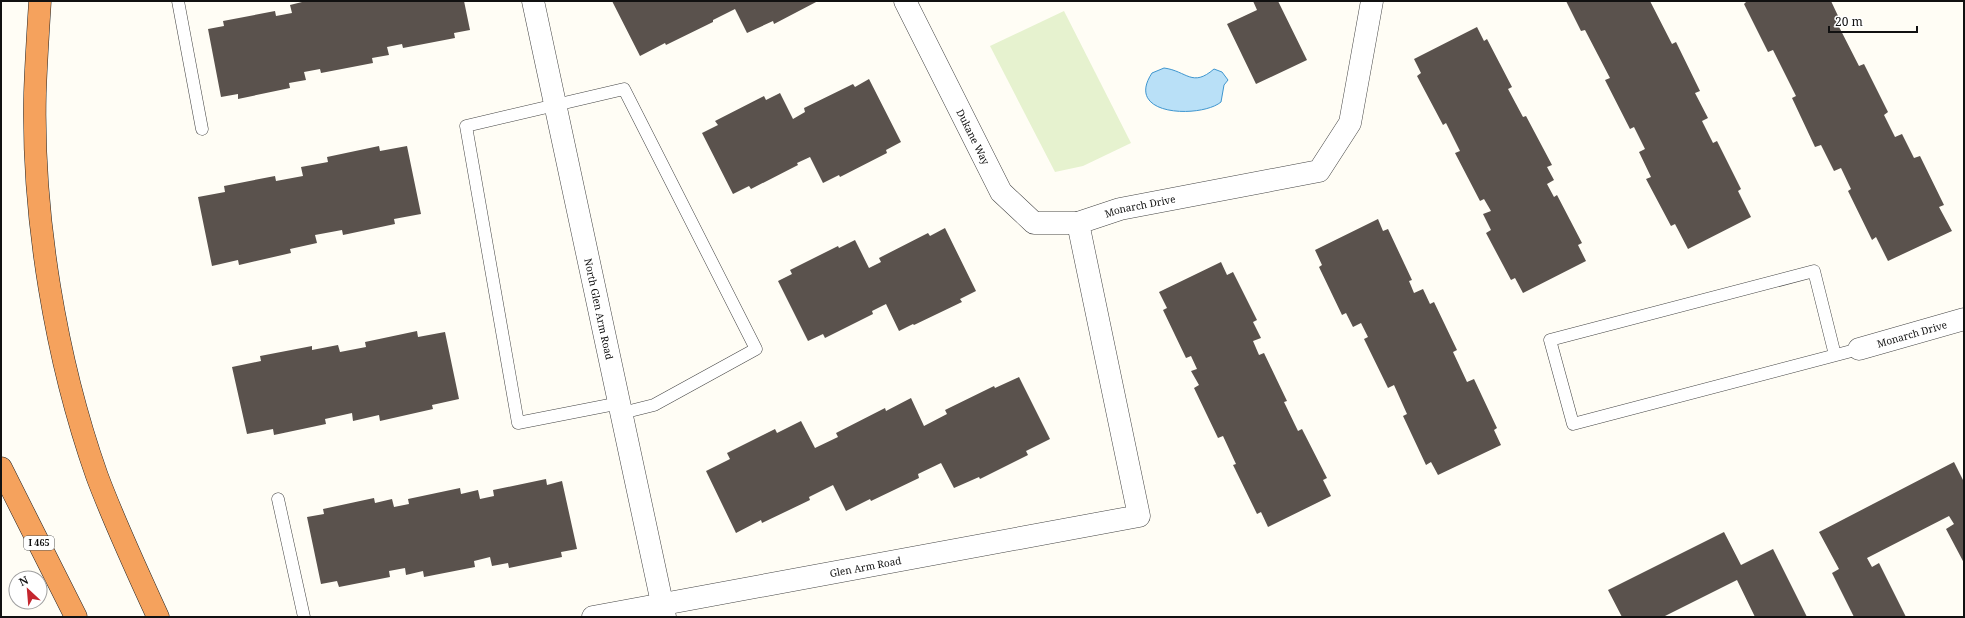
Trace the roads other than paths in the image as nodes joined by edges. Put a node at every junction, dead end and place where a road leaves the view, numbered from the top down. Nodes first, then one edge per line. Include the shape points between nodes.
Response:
1 (40, 1) edge
2 (178, 1) edge
3 (533, 1) edge
4 (905, 1) edge
5 (1372, 1) edge
6 (556, 105) junction
7 (202, 129) dead end
8 (1078, 223) junction
9 (1964, 319) edge
10 (1859, 349) joint
11 (1835, 355) junction
12 (621, 408) junction
13 (1, 468) edge
14 (278, 499) dead end
15 (664, 610) edge
16 (76, 617) edge
17 (158, 617) edge
18 (304, 617) edge
19 (593, 617) edge

1 - 17 highway via 35,94 36,142 38,192 50,287 70,382 95,469 114,520
2 - 7 lane
3 - 6 street, North Glen Arm Road
4 - 8 street, Dukane Way via 1001,192 1034,223
5 - 8 street, Monarch Drive via 1350,124 1319,171 1120,209
6 - 12 street, North Glen Arm Road
6 - 12 lane via 466,126 518,423
6 - 12 lane via 624,89 756,349 654,405
8 - 15 street, Glen Arm Road via 1139,516
9 - 10 street, Monarch Drive
10 - 11 lane
11 - 11 lane via 1573,424 1550,340 1814,271
12 - 15 street, North Glen Arm Road
13 - 16 highway, I 465
14 - 18 lane
15 - 19 street, Glen Arm Road

